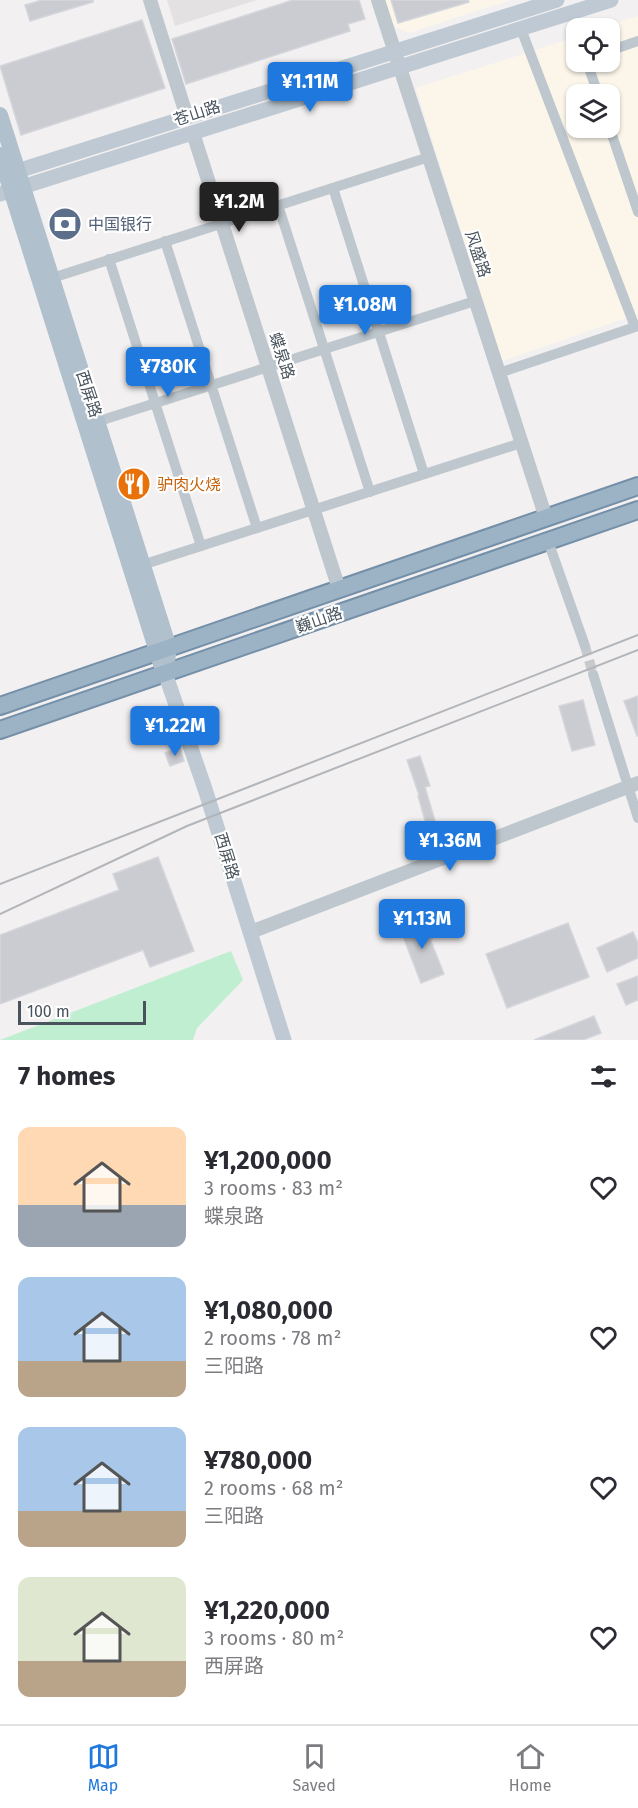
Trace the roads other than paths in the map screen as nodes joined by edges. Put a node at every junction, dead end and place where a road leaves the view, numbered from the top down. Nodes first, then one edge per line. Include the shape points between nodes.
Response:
1 (150, 0) edge
2 (378, 0) edge
3 (557, 0) edge
4 (611, 0) edge
5 (520, 29) junction
6 (638, 41) edge
7 (620, 47) edge
8 (395, 52) junction
9 (400, 67) junction
10 (0, 115) edge
11 (187, 117) junction
12 (193, 133) junction
13 (613, 138) edge
14 (0, 155) edge
15 (429, 157) junction
16 (10, 182) edge
17 (333, 188) junction
18 (278, 205) junction
19 (638, 212) edge
20 (222, 223) junction
21 (165, 241) junction
22 (109, 259) junction
23 (46, 280) junction
24 (476, 301) junction
25 (636, 328) edge
26 (379, 332) junction
27 (324, 349) junction
28 (268, 367) junction
29 (499, 373) junction
30 (211, 385) junction
31 (155, 403) junction
32 (91, 424) junction
33 (521, 443) junction
34 (424, 474) junction
35 (638, 486) edge
36 (370, 492) junction
37 (314, 510) junction
38 (638, 510) edge
39 (546, 518) junction
40 (257, 528) junction
41 (548, 541) junction
42 (201, 546) junction
43 (136, 566) junction
44 (339, 589) junction
45 (585, 646) tunnel mouth
46 (163, 650) junction
47 (165, 674) junction
48 (593, 674) tunnel mouth
49 (0, 706) edge
50 (0, 730) edge
51 (633, 785) edge
52 (638, 818) edge
53 (251, 932) junction
54 (284, 1040) edge

1 - 11 street
2 - 8 street, 风盛路
3 - 8 main road, 苍山路
4 - 5 main road, 苍山路
5 - 9 main road, 苍山路
5 - 25 street
6 - 7 street
8 - 9 street, 风盛路
8 - 11 main road, 苍山路
9 - 12 main road, 苍山路
9 - 15 street, 风盛路
10 - 16 main road, 西屏路
11 - 16 main road, 苍山路
12 - 16 main road, 苍山路
12 - 20 street, 蝶泉路
13 - 19 street
14 - 16 main road, 西屏路
15 - 17 street
15 - 24 street, 风盛路
16 - 23 main road, 西屏路
17 - 18 street
17 - 26 street
18 - 20 street
18 - 27 street
20 - 21 street
20 - 28 street, 蝶泉路
21 - 22 street
21 - 30 street
22 - 23 street
22 - 31 street
23 - 32 main road, 西屏路
24 - 26 street
24 - 29 street, 风盛路
25 - 29 street
26 - 27 street
26 - 34 street
27 - 28 street
27 - 36 street
28 - 30 street
28 - 37 street, 蝶泉路
29 - 33 street, 风盛路
30 - 31 street
30 - 40 street
31 - 32 street
31 - 42 street
32 - 43 main road, 西屏路
33 - 34 street
33 - 39 street, 风盛路
34 - 36 street
35 - 39 highway, 巍山路
36 - 37 street
37 - 40 street
37 - 44 street, 蝶泉路
38 - 41 highway, 巍山路
39 - 41 highway
39 - 44 highway, 巍山路
40 - 42 street
41 - 45 street
41 - 47 highway, 巍山路
42 - 43 street
43 - 46 main road, 西屏路
44 - 46 highway, 巍山路
46 - 47 main road, 西屏路
46 - 49 highway, 巍山路
47 - 50 highway, 巍山路
47 - 53 main road, 西屏路
48 - 51 street
51 - 52 street
51 - 53 street
53 - 54 main road, 西屏路

